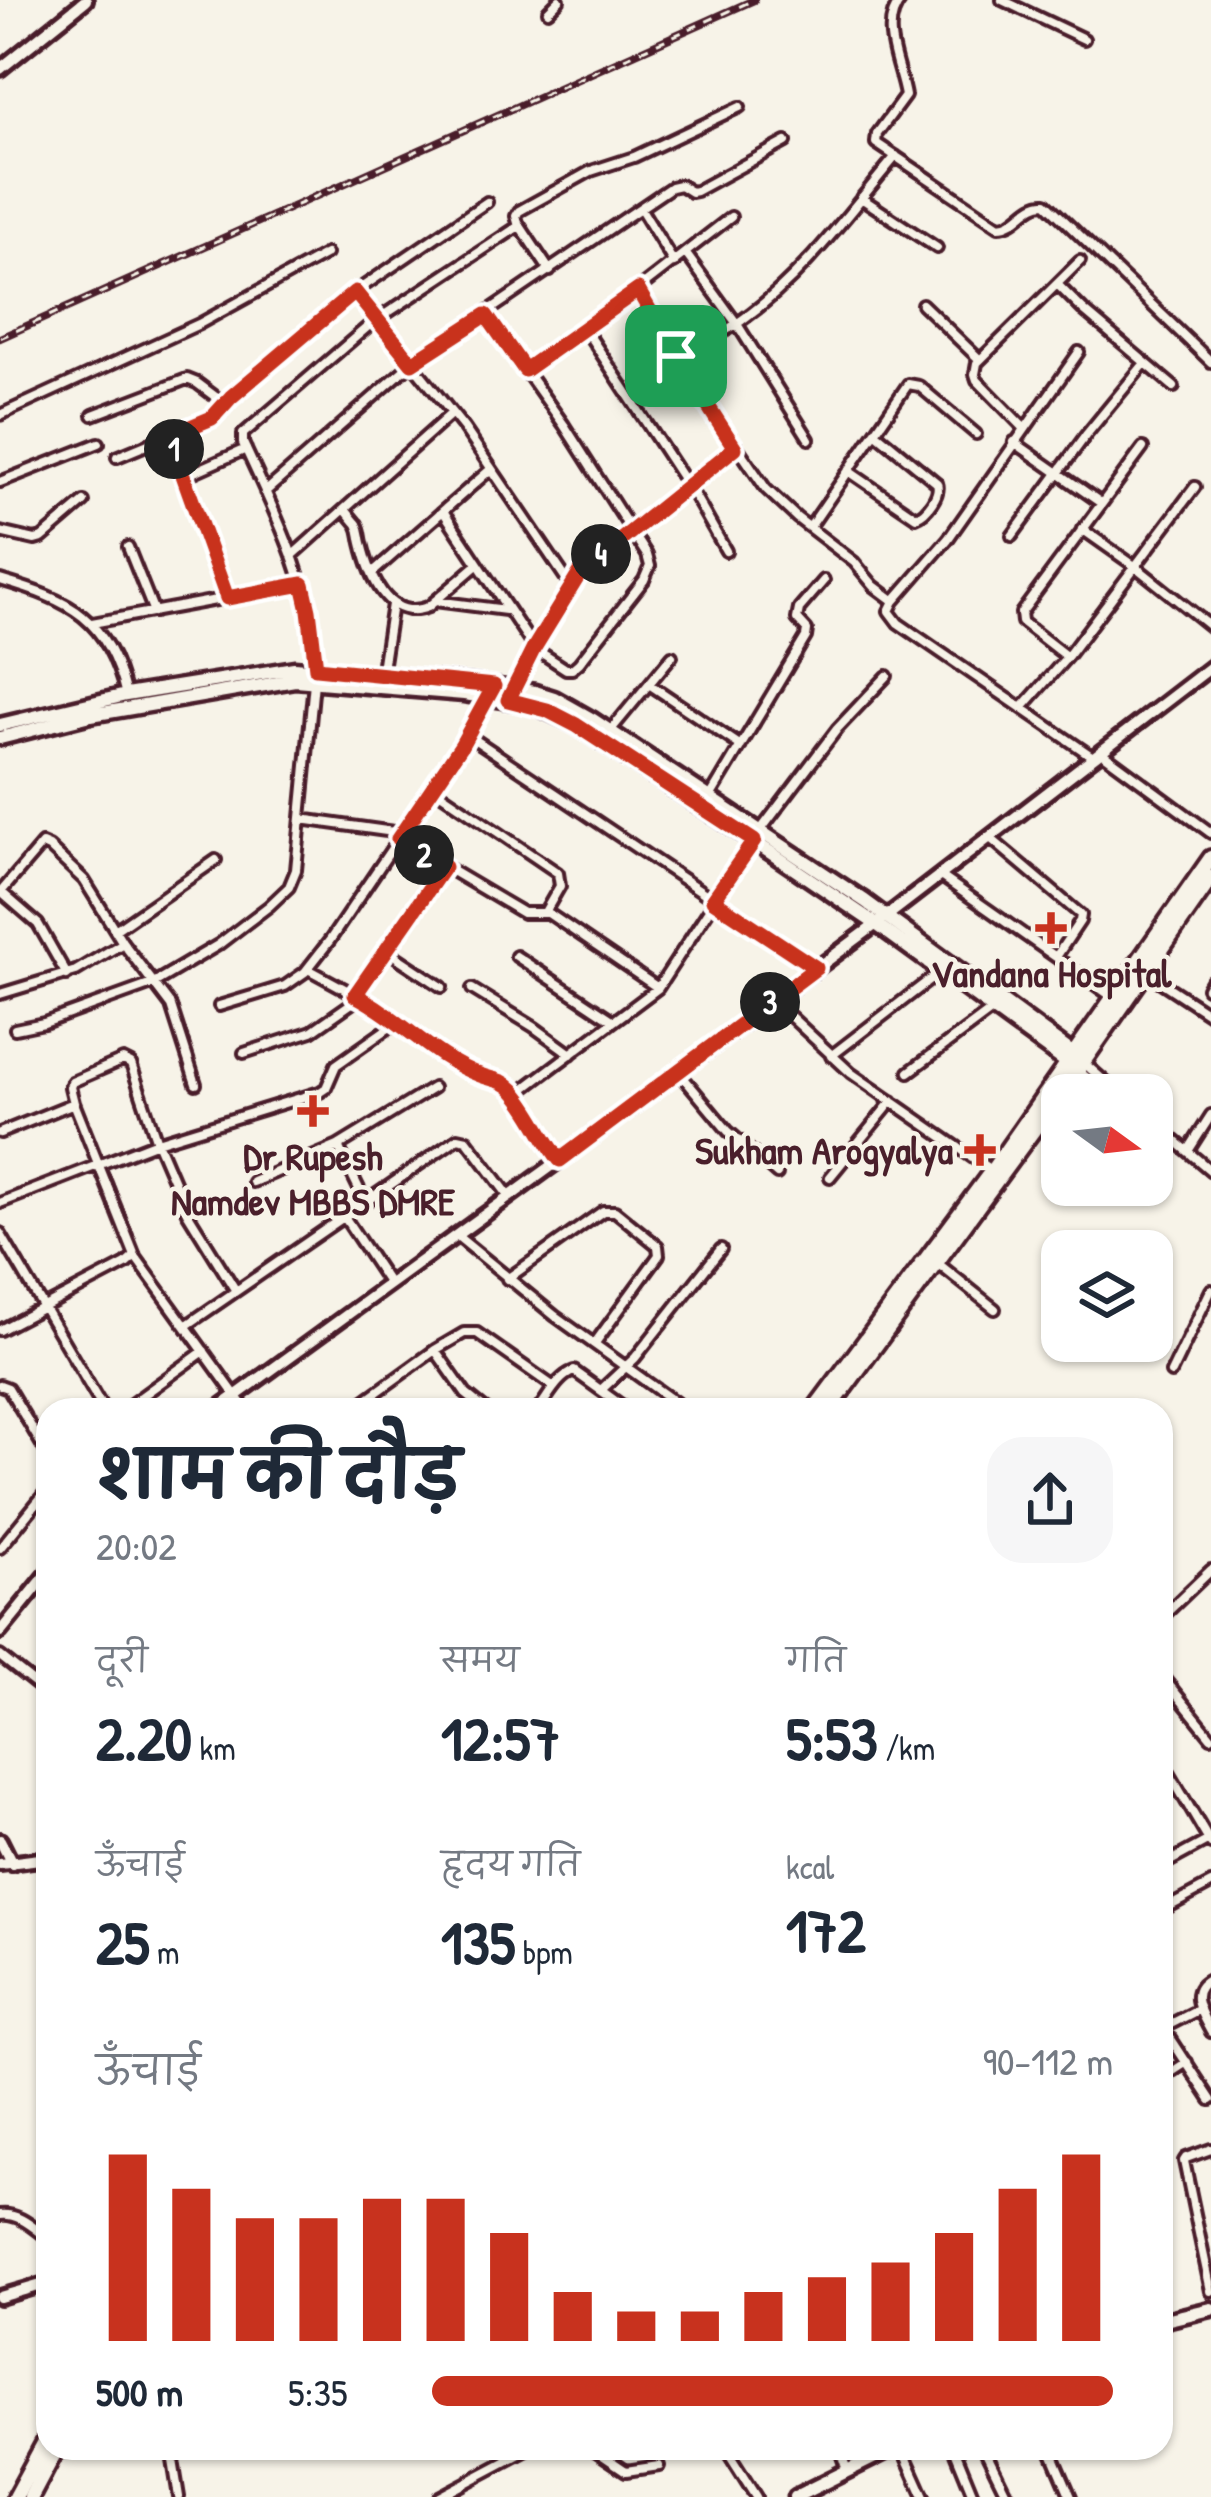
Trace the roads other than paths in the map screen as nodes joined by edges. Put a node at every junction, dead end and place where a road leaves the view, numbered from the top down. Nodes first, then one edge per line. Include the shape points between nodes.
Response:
1 (86, 0) edge
2 (559, 0) edge
3 (901, 0) edge
4 (1001, 0) edge
5 (548, 11) dead end
6 (1084, 39) dead end
7 (0, 69) edge
8 (740, 107) dead end
9 (786, 142) dead end
10 (896, 156) junction
11 (860, 198) junction
12 (488, 202) dead end
13 (640, 209) junction
14 (731, 217) dead end
15 (519, 226) junction
16 (937, 248) dead end
17 (326, 254) dead end
18 (686, 254) junction
19 (1080, 261) dead end
20 (674, 263) junction
21 (550, 271) junction
22 (1057, 284) junction
23 (638, 290) junction
24 (355, 292) junction
25 (922, 304) dead end
26 (486, 315) junction
27 (376, 320) junction
28 (737, 324) junction
29 (585, 329) junction
30 (1079, 352) dead end
31 (676, 356) junction
32 (979, 359) junction
33 (1211, 362) edge
34 (412, 363) junction
35 (1145, 363) junction
36 (525, 370) junction
37 (1174, 387) dead end
38 (224, 404) junction
39 (452, 413) junction
40 (0, 415) edge
41 (93, 416) dead end
42 (1024, 428) junction
43 (875, 432) junction
44 (976, 434) dead end
45 (169, 436) junction
46 (808, 439) dead end
47 (1014, 442) junction
48 (99, 443) dead end
49 (735, 448) junction
50 (1143, 448) dead end
51 (246, 449) junction
52 (117, 458) dead end
53 (490, 470) junction
54 (850, 472) junction
55 (1058, 474) junction
56 (184, 477) junction
57 (0, 482) edge
58 (687, 485) junction
59 (1195, 487) dead end
60 (265, 492) junction
61 (84, 502) dead end
62 (1101, 503) junction
63 (344, 509) junction
64 (443, 511) junction
65 (810, 526) junction
66 (1082, 529) junction
67 (631, 531) junction
68 (0, 532) edge
69 (1012, 536) dead end
70 (128, 547) dead end
71 (726, 551) dead end
72 (293, 555) junction
73 (476, 565) junction
74 (1136, 567) junction
75 (372, 573) junction
76 (0, 580) edge
77 (824, 580) dead end
78 (303, 584) junction
79 (571, 586) junction
80 (227, 598) junction
81 (435, 601) junction
82 (894, 601) junction
83 (392, 604) junction
84 (508, 610) junction
85 (154, 612) junction
86 (92, 623) junction
87 (1211, 627) edge
88 (534, 648) junction
89 (672, 656) dead end
90 (1067, 657) junction
91 (1211, 667) edge
92 (315, 674) junction
93 (381, 676) junction
94 (887, 676) dead end
95 (649, 684) junction
96 (491, 692) junction
97 (511, 694) junction
98 (126, 695) junction
99 (1022, 708) junction
100 (0, 724) edge
101 (610, 731) junction
102 (468, 735) junction
103 (0, 738) edge
104 (741, 746) junction
105 (1097, 754) junction
106 (433, 788) junction
107 (710, 797) junction
108 (302, 819) junction
109 (1211, 833) edge
110 (400, 836) junction
111 (757, 836) junction
112 (989, 837) junction
113 (1211, 858) edge
114 (216, 860) dead end
115 (444, 867) junction
116 (939, 875) junction
117 (1206, 884) edge
118 (0, 892) edge
119 (713, 900) junction
120 (545, 912) junction
121 (881, 920) junction
122 (116, 930) junction
123 (123, 943) junction
124 (386, 950) junction
125 (516, 956) dead end
126 (1056, 957) junction
127 (816, 968) junction
128 (308, 969) junction
129 (940, 972) junction
130 (1145, 972) junction
131 (67, 974) junction
132 (152, 984) junction
133 (442, 988) dead end
134 (658, 988) junction
135 (472, 989) dead end
136 (0, 994) edge
137 (358, 996) junction
138 (1114, 998) junction
139 (773, 1000) junction
140 (219, 1006) dead end
141 (993, 1010) junction
142 (1211, 1015) edge
143 (397, 1022) junction
144 (614, 1022) junction
145 (15, 1029) dead end
146 (244, 1053) dead end
147 (571, 1054) junction
148 (831, 1056) junction
149 (1075, 1062) junction
150 (678, 1071) junction
151 (909, 1072) dead end
152 (1088, 1074) edge
153 (1091, 1074) edge
154 (196, 1084) dead end
155 (434, 1088) dead end
156 (517, 1094) junction
157 (892, 1101) junction
158 (74, 1103) junction
159 (1211, 1115) edge
160 (0, 1132) edge
161 (1173, 1138) edge
162 (157, 1142) junction
163 (338, 1146) junction
164 (1188, 1151) junction
165 (560, 1160) junction
166 (98, 1163) junction
167 (1211, 1171) edge
168 (992, 1172) junction
169 (777, 1174) dead end
170 (830, 1177) dead end
171 (254, 1183) dead end
172 (509, 1196) junction
173 (364, 1201) junction
174 (0, 1203) edge
175 (345, 1219) junction
176 (0, 1233) edge
177 (456, 1235) junction
178 (721, 1249) dead end
179 (135, 1256) junction
180 (936, 1262) junction
181 (507, 1279) junction
182 (388, 1284) junction
183 (1211, 1290) edge
184 (236, 1291) junction
185 (42, 1308) junction
186 (994, 1309) dead end
187 (885, 1324) junction
188 (187, 1325) junction
189 (0, 1330) edge
190 (595, 1343) junction
191 (435, 1350) junction
192 (204, 1351) junction
193 (627, 1366) junction
194 (1171, 1373) dead end
195 (0, 1385) edge
196 (554, 1387) junction
197 (601, 1390) junction
198 (466, 1394) junction
199 (236, 1395) junction
200 (97, 1398) edge
201 (139, 1398) edge
202 (232, 1398) edge
203 (238, 1398) edge
204 (369, 1398) edge
205 (465, 1398) edge
206 (471, 1398) edge
207 (546, 1398) edge
208 (612, 1398) edge
209 (670, 1398) edge
210 (824, 1398) edge
211 (836, 1398) edge
212 (36, 1435) edge
213 (36, 1504) edge
214 (0, 1548) edge
215 (1211, 1570) edge
216 (36, 1589) edge
217 (1173, 1604) edge
218 (0, 1632) edge
219 (0, 1656) edge
220 (36, 1684) edge
221 (1173, 1690) edge
222 (1211, 1737) edge
223 (1173, 1779) edge
224 (0, 1840) edge
225 (1210, 1842) edge
226 (36, 1860) edge
227 (1173, 1860) edge
228 (6, 1864) edge
229 (1211, 1884) edge
230 (1173, 1905) edge
231 (1211, 1979) edge
232 (1200, 2009) junction
233 (1173, 2024) edge
234 (1211, 2032) edge
235 (1173, 2041) edge
236 (1187, 2062) junction
237 (1173, 2071) edge
238 (1211, 2100) edge
239 (1211, 2150) edge
240 (0, 2215) edge
241 (36, 2230) edge
242 (36, 2286) edge
243 (1211, 2291) edge
244 (0, 2297) edge
245 (1211, 2309) edge
246 (1173, 2318) edge
247 (36, 2458) edge
248 (51, 2460) edge
249 (173, 2460) edge
250 (506, 2460) edge
251 (610, 2460) edge
252 (733, 2460) edge
253 (844, 2460) edge
254 (872, 2460) edge
255 (904, 2460) edge
256 (959, 2460) edge
257 (990, 2460) edge
258 (1055, 2460) edge
259 (659, 2466) dead end
260 (848, 2471) junction
261 (15, 2497) edge
262 (31, 2497) edge
263 (179, 2497) edge
264 (439, 2497) edge
265 (756, 2497) edge
266 (795, 2497) edge
267 (924, 2497) edge
268 (974, 2497) edge
269 (1008, 2497) edge
270 (1071, 2497) edge

1 - 7 street
2 - 5 street
3 - 10 street via 890,31 905,96 875,138
4 - 6 street
8 - 15 street via 578,177 522,208
9 - 13 street via 696,191 674,186
10 - 11 street
10 - 33 street via 999,226 1046,203
11 - 16 street
11 - 28 street via 772,297
12 - 24 street
13 - 20 street
13 - 21 street
14 - 18 street
15 - 21 street
15 - 27 street
17 - 40 street
18 - 20 street
18 - 28 street
19 - 22 street
20 - 23 street
21 - 26 street
22 - 32 street
22 - 35 street
23 - 29 street
23 - 31 street
24 - 27 street
24 - 38 street
25 - 32 street
26 - 34 street
26 - 36 street
27 - 34 street
27 - 51 street via 246,430
28 - 31 street
28 - 46 street
29 - 36 street
29 - 58 street
30 - 42 street
31 - 49 street
32 - 42 street via 977,380
34 - 39 street
34 - 60 street
35 - 37 street
35 - 55 street
36 - 67 street
38 - 41 street via 188,379
38 - 45 street via 205,422
39 - 53 street
39 - 63 street
42 - 47 street
43 - 44 street via 913,382
43 - 54 street
43 - 54 street via 937,483 938,493 914,516
45 - 52 street
45 - 56 street
47 - 55 street
47 - 82 street
48 - 57 street
49 - 58 street
49 - 65 street via 776,500
50 - 62 street
51 - 56 street
51 - 60 street
53 - 64 street
53 - 79 street
54 - 65 street
55 - 62 street
55 - 69 street
56 - 80 street
58 - 67 street
58 - 71 street
59 - 74 street
60 - 72 street
61 - 68 street via 43,538
62 - 66 street
63 - 72 street
63 - 75 street via 358,525
64 - 73 street
64 - 75 street
65 - 82 street
66 - 74 street
66 - 90 street via 1020,618
67 - 79 street
67 - 88 street via 647,555 647,575 579,663 566,669
70 - 85 street
72 - 78 street
73 - 81 street
73 - 84 street
74 - 87 street
74 - 90 street
75 - 83 street
76 - 86 street via 50,596
77 - 104 street via 798,612 806,638
78 - 80 street
78 - 92 street
79 - 88 street
80 - 85 street
81 - 83 street via 418,610
81 - 84 street
82 - 99 street via 892,618
83 - 93 street
84 - 88 street
85 - 86 street
86 - 98 street via 110,647
88 - 97 street
89 - 95 street
90 - 99 street
91 - 105 street
92 - 93 main road
92 - 96 main road
92 - 98 main road via 277,670
92 - 103 main road
92 - 108 street
93 - 96 main road
94 - 111 street
95 - 101 street
95 - 104 street
96 - 97 main road
96 - 102 street
97 - 101 main road via 554,698
97 - 111 main road
98 - 100 main road
99 - 105 street
101 - 107 main road
102 - 106 street
102 - 119 street
104 - 107 street
105 - 109 street
105 - 112 street
106 - 110 street
106 - 120 street via 558,873 560,886
107 - 111 main road
108 - 110 street
108 - 132 street via 296,870 280,896
110 - 115 street
110 - 128 street
111 - 119 street
111 - 121 main road
112 - 116 street
112 - 126 street via 1081,915
113 - 117 highway
114 - 122 street
115 - 120 street via 524,913
115 - 124 street
116 - 121 street
116 - 126 street
117 - 130 highway
117 - 138 highway
118 - 122 street via 46,844 84,880
118 - 131 street via 38,924
119 - 127 street
119 - 134 street
120 - 134 street
121 - 127 street
121 - 129 main road
121 - 149 main road
122 - 123 street
123 - 131 street
123 - 132 street
124 - 133 street
124 - 137 street
125 - 144 street
126 - 138 street
127 - 139 street
128 - 137 street
128 - 140 street via 285,986
129 - 141 main road
129 - 148 street
130 - 142 street
130 - 149 highway
131 - 136 street
132 - 145 street
132 - 154 street via 176,1016
134 - 144 street
135 - 147 street
137 - 143 street
137 - 146 street via 312,1031
138 - 149 highway
139 - 148 street
139 - 150 street
141 - 149 main road
141 - 151 street
143 - 156 street
143 - 162 street via 334,1067 322,1091
144 - 147 street
147 - 156 street
148 - 157 street
149 - 152 street
149 - 153 street
149 - 168 highway
149 - 180 highway
150 - 165 street
150 - 169 street
155 - 163 street
156 - 165 street
157 - 168 street
157 - 170 street
158 - 160 street
158 - 162 street via 72,1082 128,1061
158 - 166 street
159 - 164 street
161 - 164 street
162 - 166 street
162 - 184 street via 187,1212
163 - 171 street
163 - 173 street
164 - 167 street
165 - 172 street
166 - 174 street
166 - 179 street
168 - 187 highway
172 - 173 street via 461,1138
172 - 177 street
173 - 175 street
175 - 182 street
175 - 184 street
176 - 185 street
177 - 181 street
177 - 182 street
178 - 193 street
179 - 185 street
179 - 188 street
180 - 186 street
180 - 187 highway
181 - 190 street
181 - 190 street via 603,1210 615,1211 659,1255
182 - 199 street
183 - 194 street
184 - 188 street
185 - 189 street
185 - 200 street
187 - 210 highway
187 - 211 highway
188 - 192 street
190 - 193 street
191 - 196 street via 474,1331
191 - 198 street
191 - 204 street
192 - 199 street
192 - 201 street
193 - 197 street
193 - 209 street
195 - 212 street
196 - 197 street via 574,1371
196 - 207 street
197 - 208 street
198 - 205 street
198 - 206 street
199 - 202 street
199 - 203 street
213 - 214 street
215 - 217 street
216 - 218 street
219 - 220 street
221 - 222 street
223 - 225 street
224 - 228 street
225 - 227 street
226 - 228 street
229 - 230 street
231 - 232 street via 1197,1988
232 - 233 street
232 - 234 street
235 - 236 street
236 - 237 street
236 - 238 street
239 - 243 street via 1184,2162
240 - 241 street
242 - 244 street
245 - 246 main road
247 - 261 highway
248 - 262 highway
249 - 263 street
250 - 264 street
251 - 259 street via 626,2471
252 - 265 street
253 - 260 street
254 - 260 main road
255 - 267 street
256 - 268 street
257 - 269 street
258 - 270 street
260 - 266 main road

